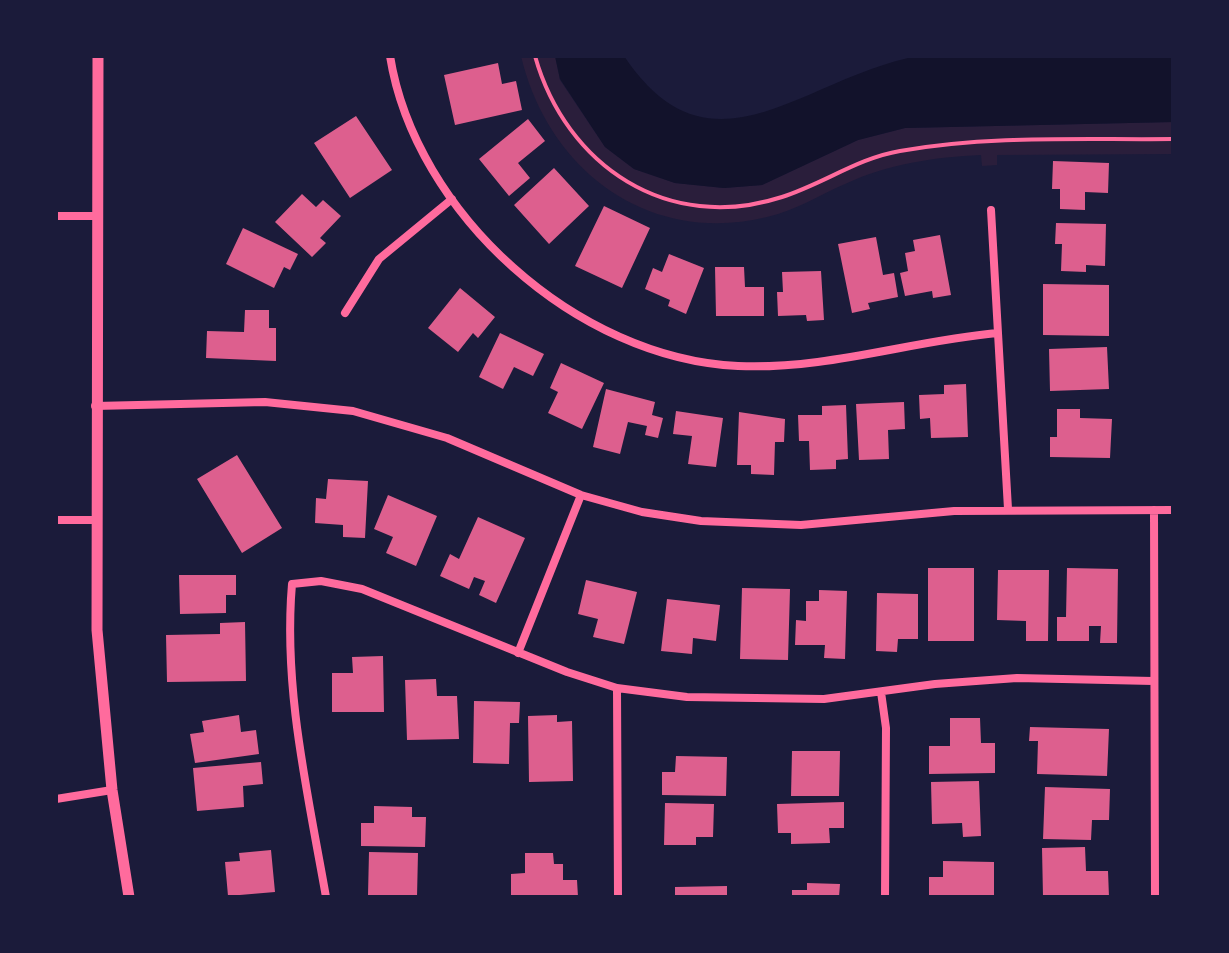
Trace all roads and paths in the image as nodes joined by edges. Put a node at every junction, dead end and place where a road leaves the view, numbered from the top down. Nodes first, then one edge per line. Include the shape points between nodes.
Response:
1 (98, 56) edge
2 (390, 56) edge
3 (535, 56) edge
4 (1173, 139) edge
5 (452, 199) junction
6 (991, 210) dead end
7 (56, 216) edge
8 (99, 216) junction
9 (345, 313) dead end
10 (997, 333) junction
11 (95, 406) junction
12 (581, 495) junction
13 (1008, 509) junction
14 (1154, 510) junction
15 (1173, 510) edge
16 (56, 520) edge
17 (95, 520) junction
18 (518, 653) junction
19 (1153, 681) junction
20 (617, 688) junction
21 (881, 692) junction
22 (112, 790) junction
23 (56, 799) edge
24 (129, 897) edge
25 (326, 897) edge
26 (618, 897) edge
27 (885, 897) edge
28 (1155, 897) edge

1 - 8 street
2 - 5 street via 394,86 418,146
3 - 4 path via 566,128 592,157 657,196 700,208 783,197 897,151 995,141
5 - 9 street via 379,259
5 - 10 street via 487,243 547,296 610,332 693,360 789,366
6 - 10 street
7 - 8 street
8 - 11 street
10 - 13 street
11 - 12 street via 265,402 353,411 447,438
11 - 17 street
12 - 13 street via 642,512 753,526
12 - 18 street
13 - 14 street
14 - 15 street
14 - 19 street
16 - 17 street
17 - 22 street via 97,630
18 - 20 street
18 - 25 street via 362,589 321,581 292,584 292,689
19 - 21 street via 1017,678
19 - 28 street
20 - 21 street via 754,701
20 - 26 street
21 - 27 street via 886,728
22 - 23 street
22 - 24 street

